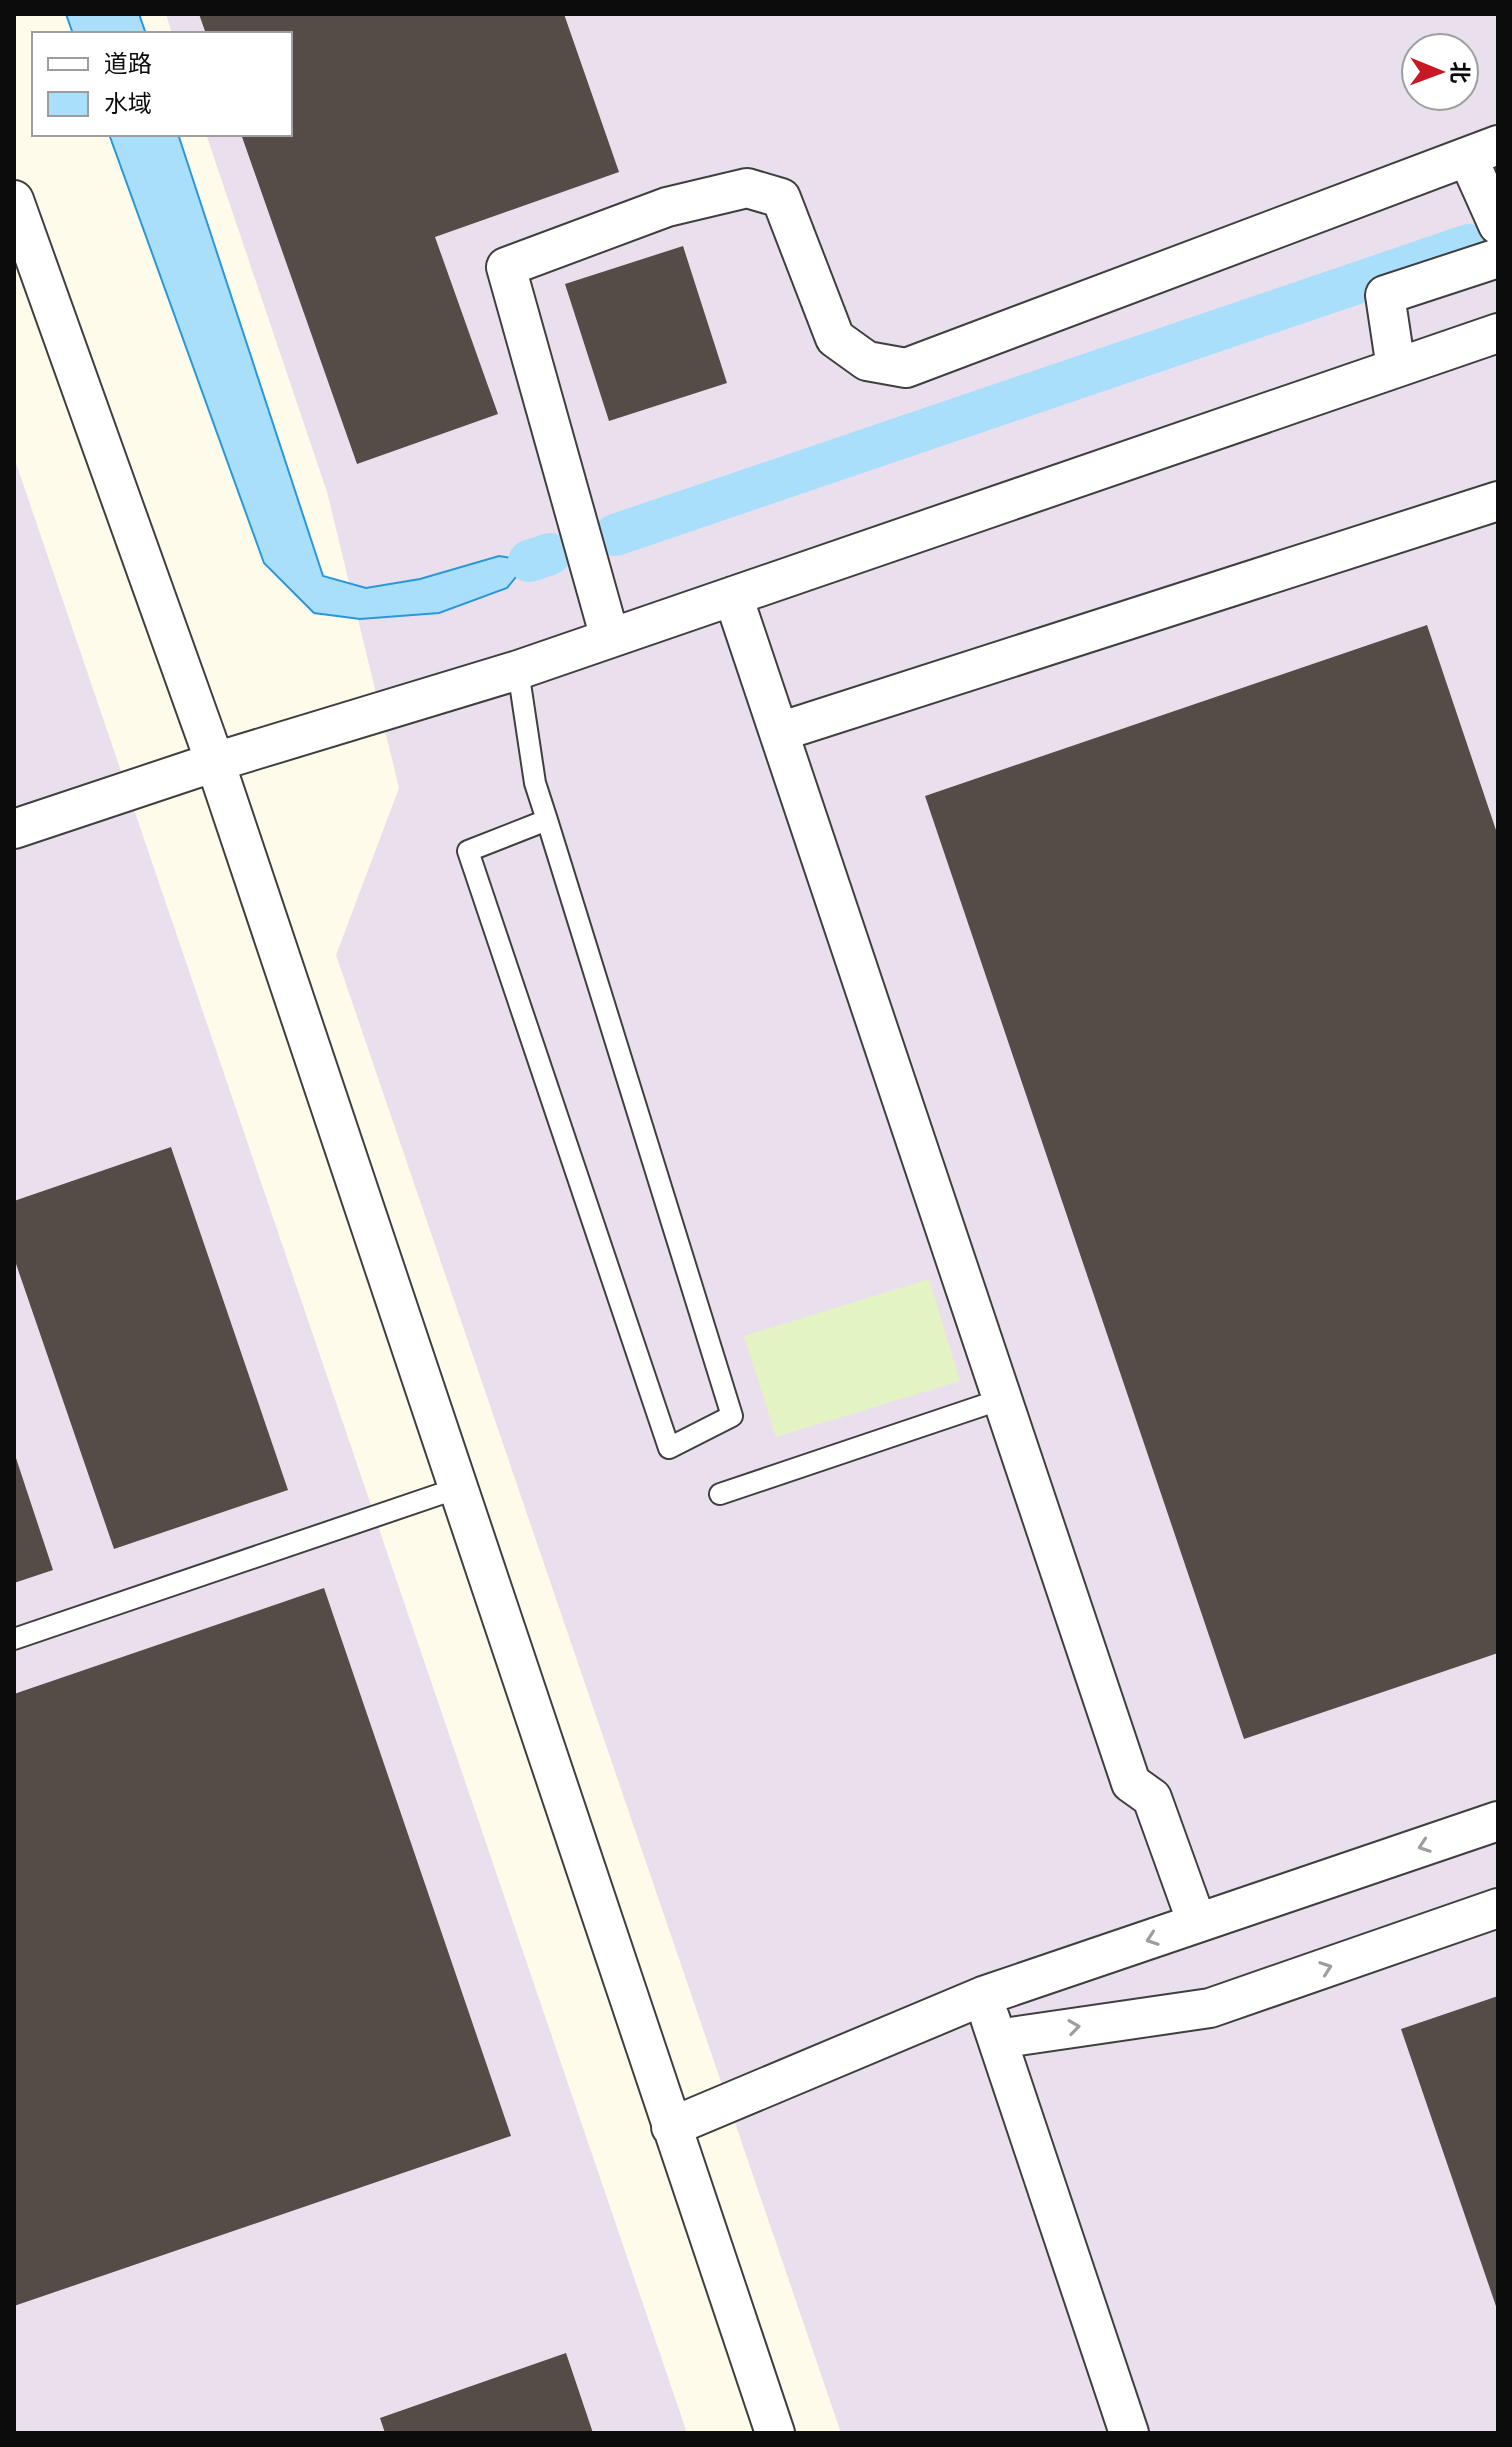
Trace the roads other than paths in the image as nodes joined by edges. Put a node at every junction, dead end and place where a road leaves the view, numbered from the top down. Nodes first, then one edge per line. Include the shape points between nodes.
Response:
1 (1483, 151) edge
2 (14, 200) edge
3 (1498, 225) edge
4 (1498, 258) edge
5 (1498, 333) edge
6 (1396, 368) junction
7 (1498, 501) edge
8 (733, 596) junction
9 (610, 638) junction
10 (518, 670) junction
11 (779, 732) junction
12 (215, 762) junction
13 (547, 820) junction
14 (14, 829) edge
15 (1002, 1399) junction
16 (458, 1488) junction
17 (720, 1494) dead end
18 (14, 1639) edge
19 (1498, 1821) edge
20 (1498, 1908) edge
21 (1197, 1923) junction
22 (983, 1996) junction
23 (997, 2039) junction
24 (671, 2127) junction
25 (775, 2433) edge
26 (1129, 2433) edge

1 - 3 street
1 - 9 street via 906,368 867,361 835,338 781,198 747,188 667,207 506,267
2 - 12 street
4 - 6 street via 1385,295
5 - 6 street
6 - 8 street
7 - 11 street
8 - 9 street
8 - 11 street
9 - 10 street
10 - 12 street
10 - 13 lane via 535,783
11 - 15 street
12 - 14 street
12 - 16 street
13 - 13 lane via 732,1416 669,1448 468,851
15 - 17 lane
15 - 21 street via 1131,1783 1152,1798
16 - 18 lane
16 - 24 street
19 -> 21 street
23 -> 20 street via 1210,2008
21 -> 22 street
22 - 23 street
22 - 24 street
23 - 26 street
24 - 25 street

